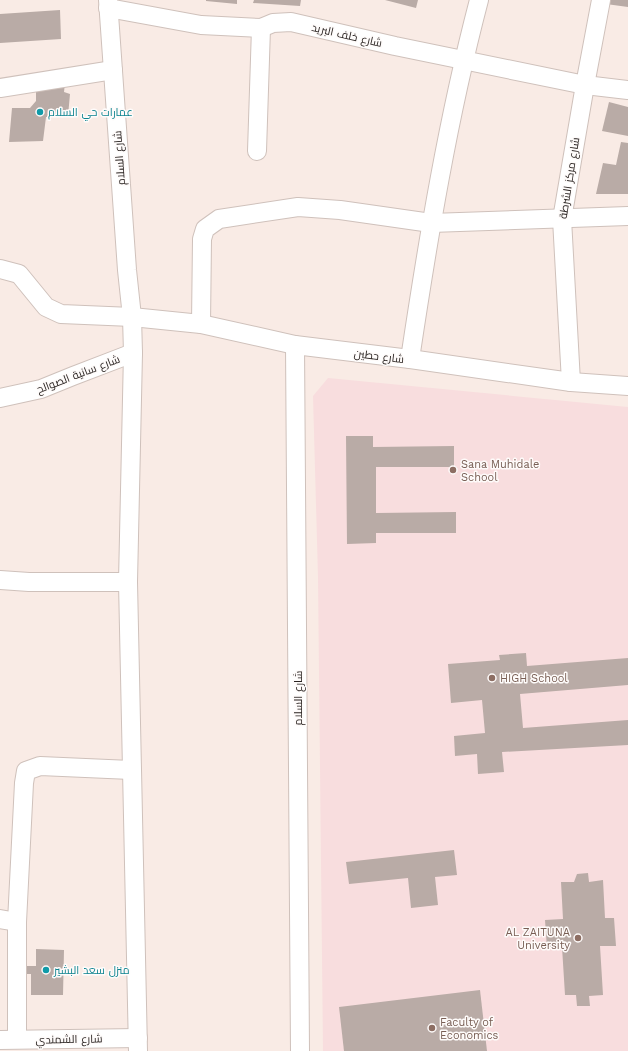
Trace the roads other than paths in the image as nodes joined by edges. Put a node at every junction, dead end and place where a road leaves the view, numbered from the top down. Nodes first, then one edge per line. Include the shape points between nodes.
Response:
1 (479, 0) edge
2 (601, 0) edge
3 (108, 4) edge
4 (261, 28) junction
5 (463, 60) junction
6 (113, 70) junction
7 (585, 85) junction
8 (0, 88) edge
9 (628, 90) edge
10 (257, 151) dead end
11 (628, 216) edge
12 (562, 219) junction
13 (431, 223) junction
14 (0, 270) edge
15 (132, 317) junction
16 (201, 324) junction
17 (295, 346) junction
18 (133, 353) junction
19 (410, 359) junction
20 (571, 382) junction
21 (628, 386) edge
22 (0, 398) edge
23 (0, 580) edge
24 (128, 582) junction
25 (131, 770) junction
26 (9, 920) edge
27 (9, 1040) edge
28 (138, 1044) edge
29 (300, 1051) edge

1 - 5 street
2 - 7 street, شارع مركز الشرطة
3 - 4 street, شارع خلف البريد via 201,25
3 - 6 street, شارع السلام
4 - 5 street, شارع خلف البريد via 273,23 291,22
4 - 10 street
5 - 7 street, شارع خلف البريد
5 - 13 street
6 - 8 street
6 - 15 street, شارع السلام
7 - 9 street, شارع خلف البريد
7 - 12 street, شارع مركز الشرطة
11 - 12 street
12 - 13 street
12 - 20 street, شارع مركز الشرطة
13 - 16 street via 340,210 298,207 219,219 205,229 202,239
13 - 19 street
14 - 15 street, شارع حطين via 19,274 46,307 61,314
15 - 16 street, شارع حطين
15 - 18 street, شارع السلام
16 - 17 street, شارع حطين
17 - 19 street, شارع حطين
17 - 29 street, شارع السلام
18 - 22 street, شارع سانية الصوالح via 41,389
18 - 24 street, شارع السلام
19 - 20 street, شارع حطين
20 - 21 street, شارع حطين
23 - 24 street
24 - 25 street, شارع السلام
25 - 26 street via 40,766 26,771
25 - 28 street, شارع السلام
26 - 27 street
27 - 28 street, شارع الشمندي

